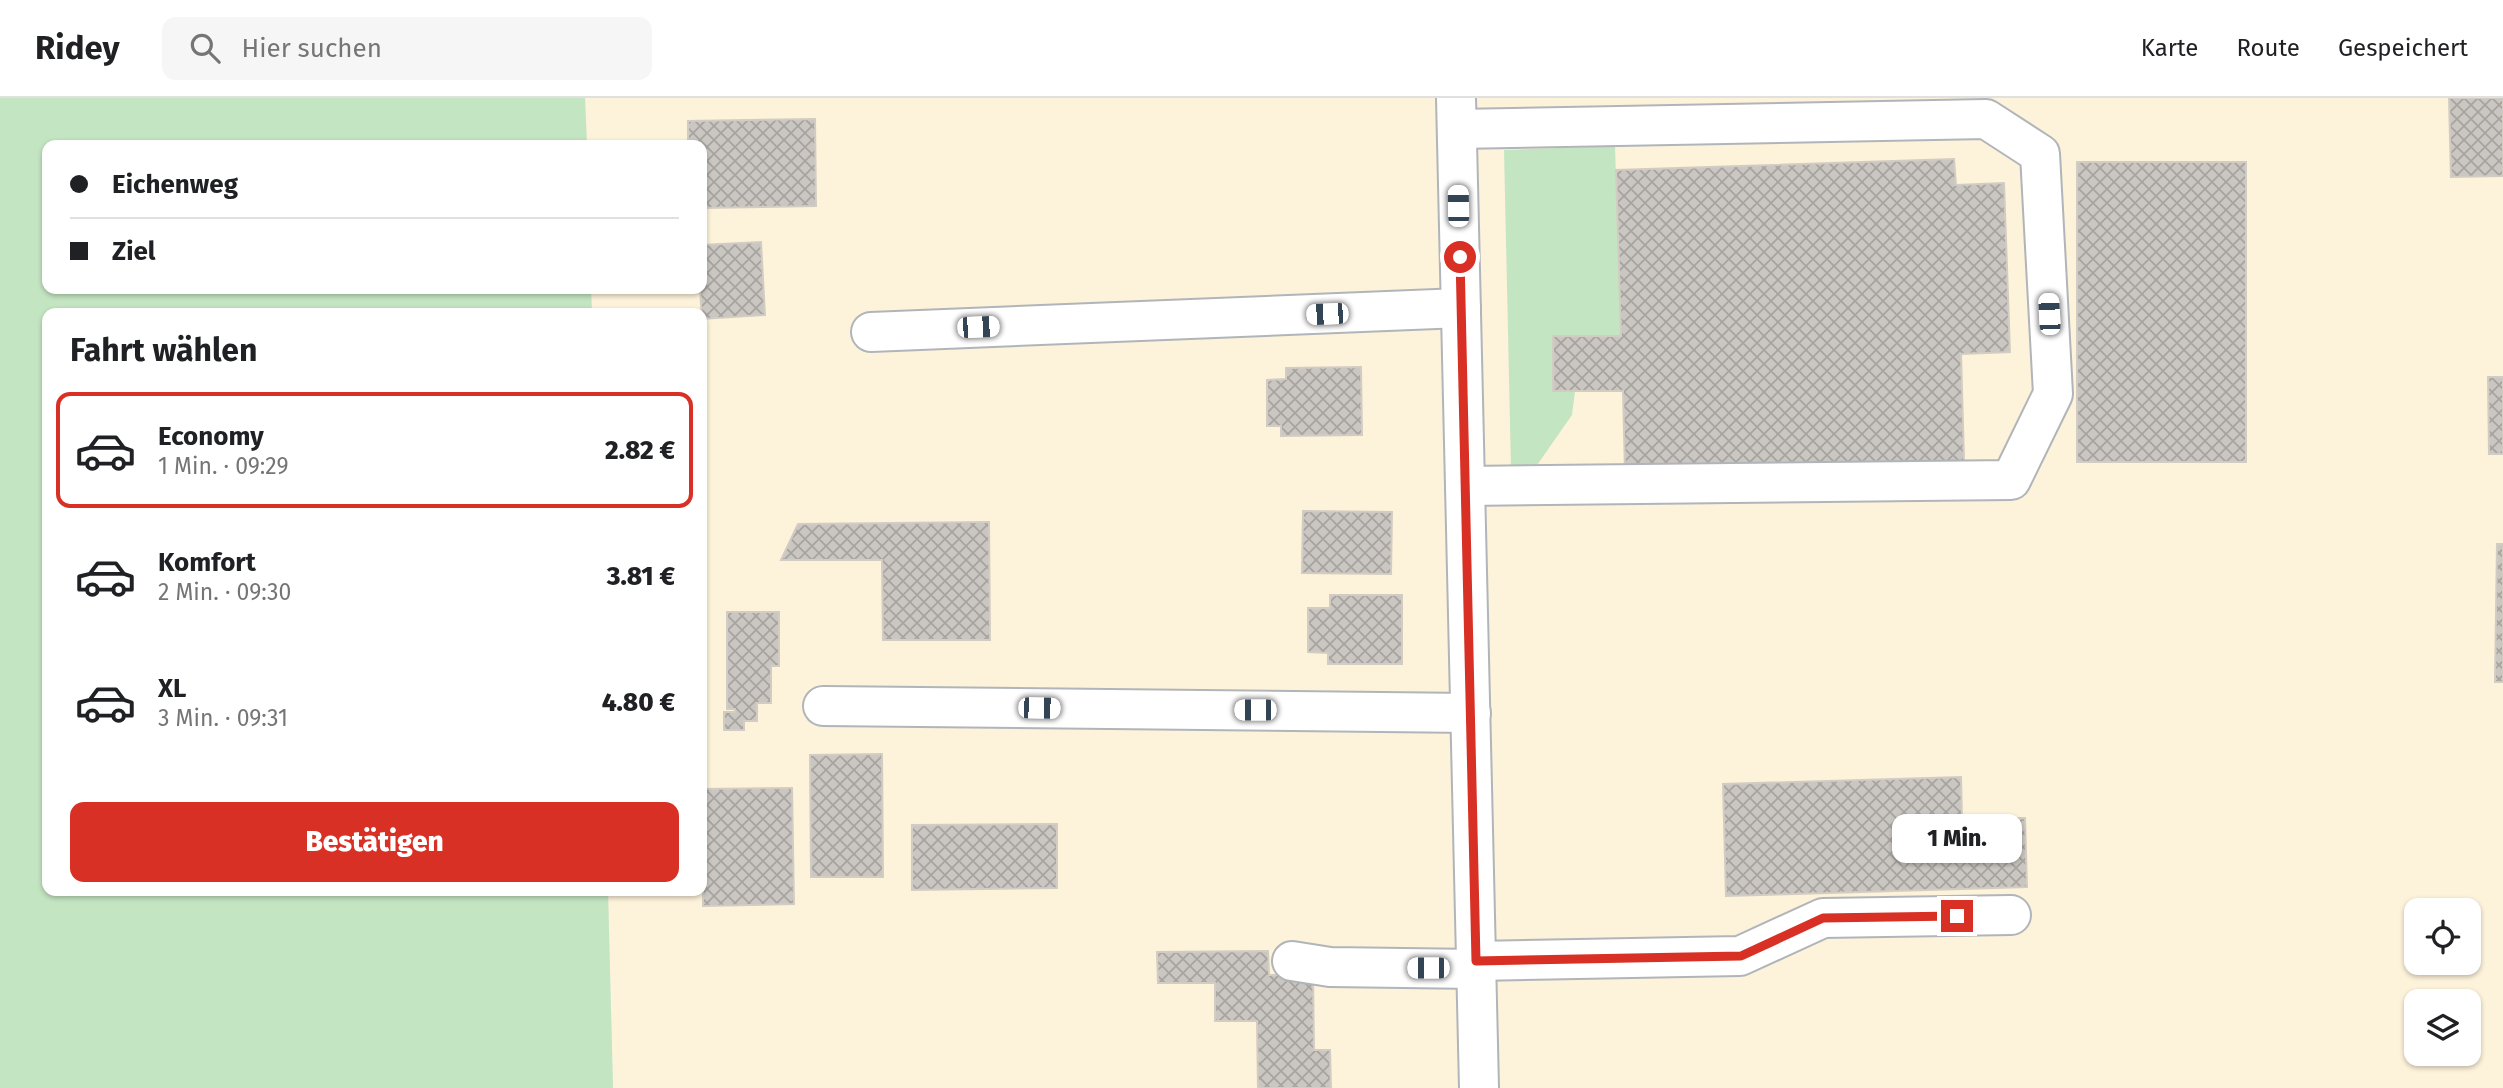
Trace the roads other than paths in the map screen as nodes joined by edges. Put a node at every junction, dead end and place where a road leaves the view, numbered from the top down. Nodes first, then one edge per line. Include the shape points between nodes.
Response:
1 (1456, 114) edge
2 (1461, 308) junction
3 (871, 332) dead end
4 (1465, 486) junction
5 (823, 706) dead end
6 (1471, 713) junction
7 (2011, 915) dead end
8 (1292, 961) dead end
9 (1476, 965) junction
10 (1479, 1088) edge

1 - 2 street
1 - 4 street via 1986,119 2040,154 2053,394 2011,480
2 - 3 street
2 - 4 street
4 - 6 street
5 - 6 street
6 - 9 street
7 - 9 street via 1823,918 1741,956
8 - 9 street via 1330,967
9 - 10 street

